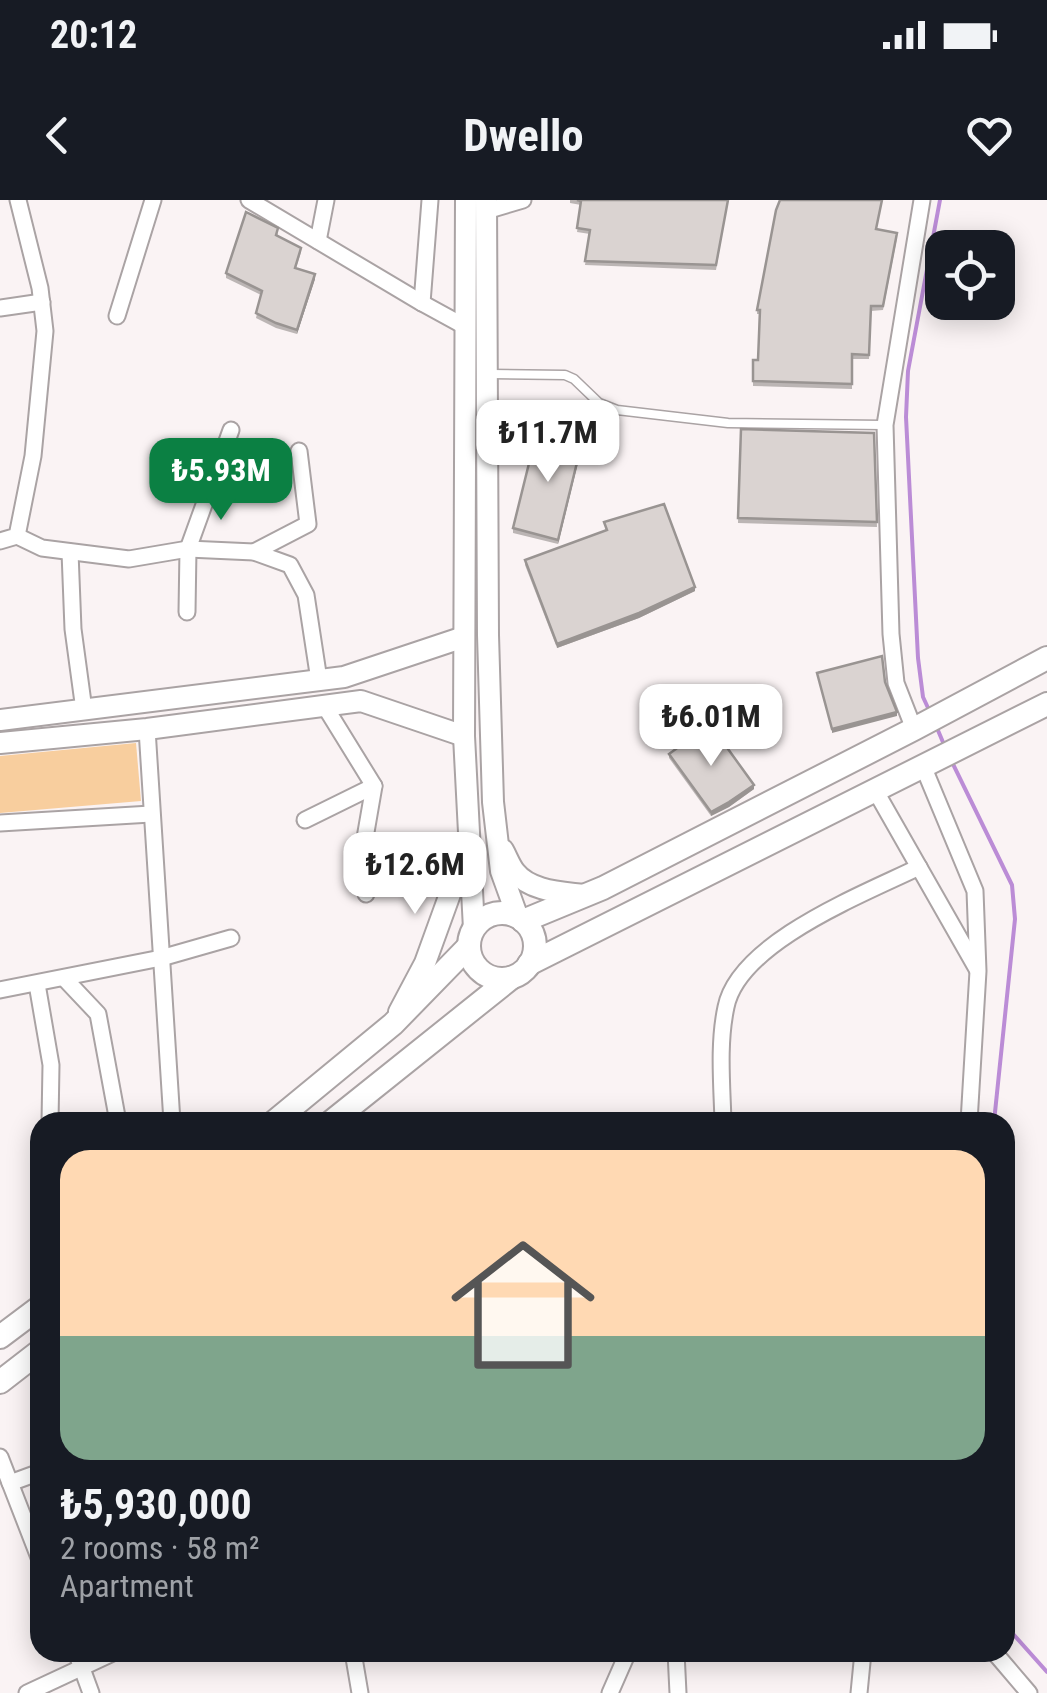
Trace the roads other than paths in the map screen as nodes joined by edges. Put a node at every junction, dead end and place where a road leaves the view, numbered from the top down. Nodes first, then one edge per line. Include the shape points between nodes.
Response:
1 (152, 200) edge
2 (249, 200) edge
3 (326, 200) edge
4 (430, 200) edge
5 (466, 200) edge
6 (522, 200) edge
7 (922, 200) edge
8 (16, 201) edge
9 (486, 206) edge
10 (318, 241) junction
11 (42, 302) junction
12 (422, 304) junction
13 (0, 308) edge
14 (117, 316) dead end
15 (464, 326) junction
16 (485, 374) junction
17 (885, 424) junction
18 (231, 430) dead end
19 (299, 451) dead end
20 (17, 536) junction
21 (0, 542) edge
22 (188, 549) junction
23 (70, 552) junction
24 (254, 552) junction
25 (187, 612) dead end
26 (464, 636) junction
27 (1047, 658) edge
28 (319, 680) junction
29 (1047, 704) edge
30 (324, 706) junction
31 (84, 710) junction
32 (0, 720) edge
33 (914, 729) junction
34 (147, 730) junction
35 (464, 736) junction
36 (0, 742) edge
37 (923, 766) junction
38 (374, 786) junction
39 (875, 790) junction
40 (151, 814) junction
41 (304, 820) dead end
42 (468, 821) junction
43 (0, 823) edge
44 (496, 838) junction
45 (919, 867) junction
46 (366, 894) dead end
47 (583, 895) junction
48 (520, 919) junction
49 (472, 937) junction
50 (231, 938) dead end
51 (161, 958) junction
52 (520, 971) junction
53 (978, 971) junction
54 (64, 978) junction
55 (36, 984) junction
56 (0, 990) edge
57 (393, 1024) junction
58 (50, 1112) edge
59 (116, 1112) edge
60 (171, 1112) edge
61 (286, 1112) edge
62 (343, 1112) edge
63 (723, 1112) edge
64 (970, 1112) edge
65 (30, 1314) edge
66 (0, 1337) edge
67 (30, 1359) edge
68 (0, 1382) edge
69 (0, 1456) edge
70 (30, 1476) edge
71 (10, 1483) junction
72 (30, 1534) edge
73 (76, 1662) edge
74 (80, 1662) edge
75 (354, 1662) edge
76 (624, 1662) edge
77 (676, 1662) edge
78 (862, 1662) edge
79 (1003, 1662) edge
80 (27, 1693) edge
81 (91, 1693) edge
82 (360, 1693) edge
83 (610, 1693) edge
84 (678, 1693) edge
85 (860, 1693) edge
86 (1029, 1693) edge

1 - 14 street
2 - 10 street
3 - 10 street
4 - 12 street
5 - 15 main road
6 - 9 street
7 - 17 street
8 - 11 street
9 - 16 main road
10 - 12 street
11 - 13 street
11 - 20 street via 33,456
12 - 15 street
15 - 26 main road
16 - 17 lane via 565,375 617,410 728,423
16 - 44 main road
17 - 33 street via 890,634 896,683
18 - 22 street
19 - 24 street via 308,524
20 - 21 street
20 - 23 street
22 - 23 street via 129,559
22 - 24 street
22 - 25 street
23 - 31 street
24 - 28 street via 290,564 306,595
26 - 28 main road
26 - 35 main road
27 - 33 main road
28 - 31 main road
29 - 37 main road
30 - 34 main road
30 - 35 main road via 361,702
30 - 38 street
31 - 32 main road
33 - 47 main road
34 - 36 main road
34 - 40 street
35 - 42 main road
37 - 39 main road
37 - 53 street via 975,892
38 - 41 street
38 - 46 street via 361,861
39 - 45 street
39 - 52 main road
40 - 43 street
40 - 51 street
42 - 49 main road
42 - 57 main road via 425,964
44 - 47 main road via 516,873 532,884
44 - 48 main road via 500,871
45 - 53 street
45 - 63 street via 802,924 742,972 725,1009
47 - 48 main road
48 - 49 main road via 489,916
48 - 52 main road via 535,944
49 - 52 main road via 482,972 491,977
49 - 57 main road
50 - 51 street
51 - 54 street
51 - 60 street
52 - 62 main road
53 - 64 street
54 - 55 street
54 - 59 street via 98,1014
55 - 56 street
55 - 58 street via 52,1065
57 - 61 main road
65 - 66 main road
67 - 68 main road
69 - 71 street
70 - 71 street
71 - 72 street
73 - 80 street
74 - 81 street
75 - 82 street
76 - 83 street
77 - 84 street
78 - 85 street
79 - 86 street

